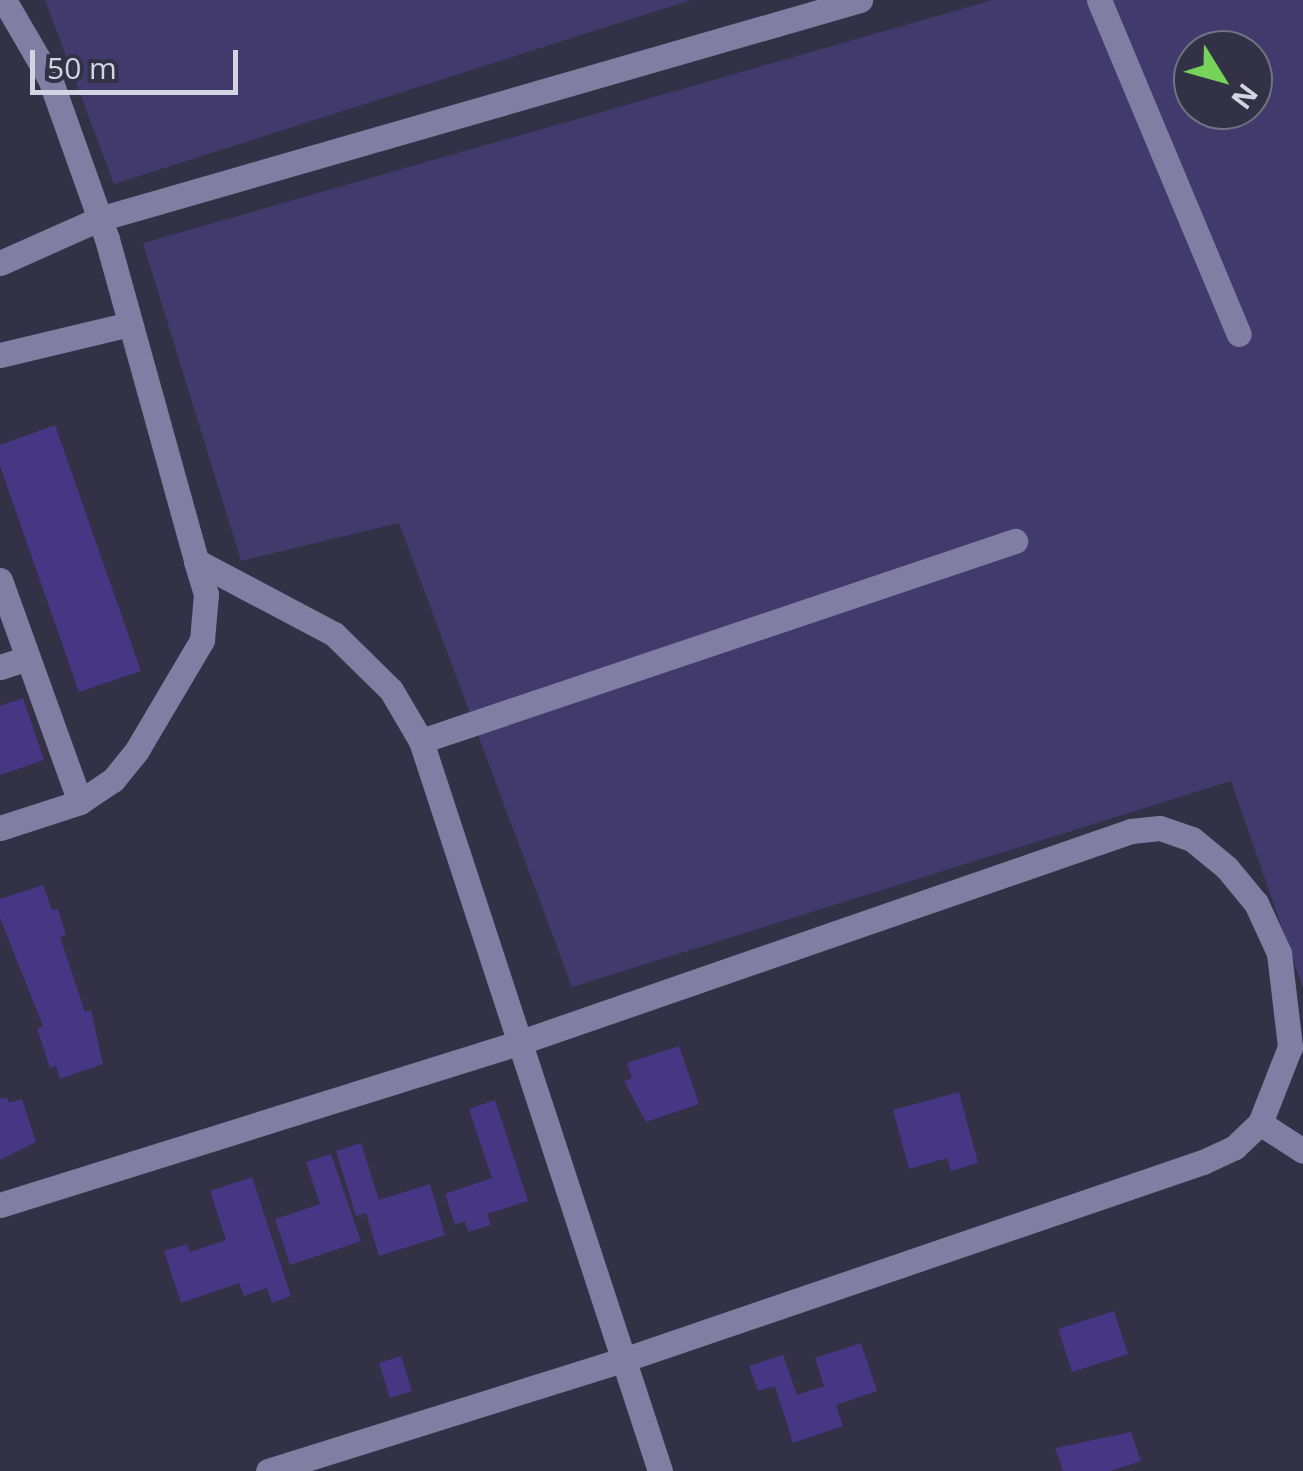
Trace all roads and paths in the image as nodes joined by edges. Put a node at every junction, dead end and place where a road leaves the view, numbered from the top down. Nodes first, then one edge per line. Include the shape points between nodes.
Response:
1 (4, 0) edge
2 (860, 0) edge
3 (1099, 0) edge
4 (100, 219) junction
5 (0, 263) edge
6 (130, 324) junction
7 (1239, 334) dead end
8 (0, 354) edge
9 (1015, 540) dead end
10 (196, 560) junction
11 (0, 580) edge
12 (5, 609) edge
13 (28, 658) junction
14 (0, 667) edge
15 (421, 741) junction
16 (80, 802) junction
17 (0, 828) edge
18 (518, 1044) junction
19 (1260, 1123) junction
20 (1303, 1151) edge
21 (0, 1204) edge
22 (623, 1360) junction
23 (268, 1471) edge
24 (660, 1471) edge

1 - 4 street via 50,79
2 - 4 street
3 - 7 street
4 - 5 street
4 - 6 street
6 - 8 street
6 - 10 street
9 - 15 street
10 - 15 street via 334,634 390,690
10 - 16 street via 208,618 193,665 138,750 113,780
11 - 12 street
12 - 13 street
13 - 14 street
13 - 16 street
15 - 18 street
16 - 17 street
18 - 19 street via 1131,832 1160,828 1192,839 1227,868 1256,903 1279,953 1290,1047
18 - 21 street
18 - 22 street
19 - 20 street
19 - 22 street via 1236,1147
22 - 23 street
22 - 24 street

